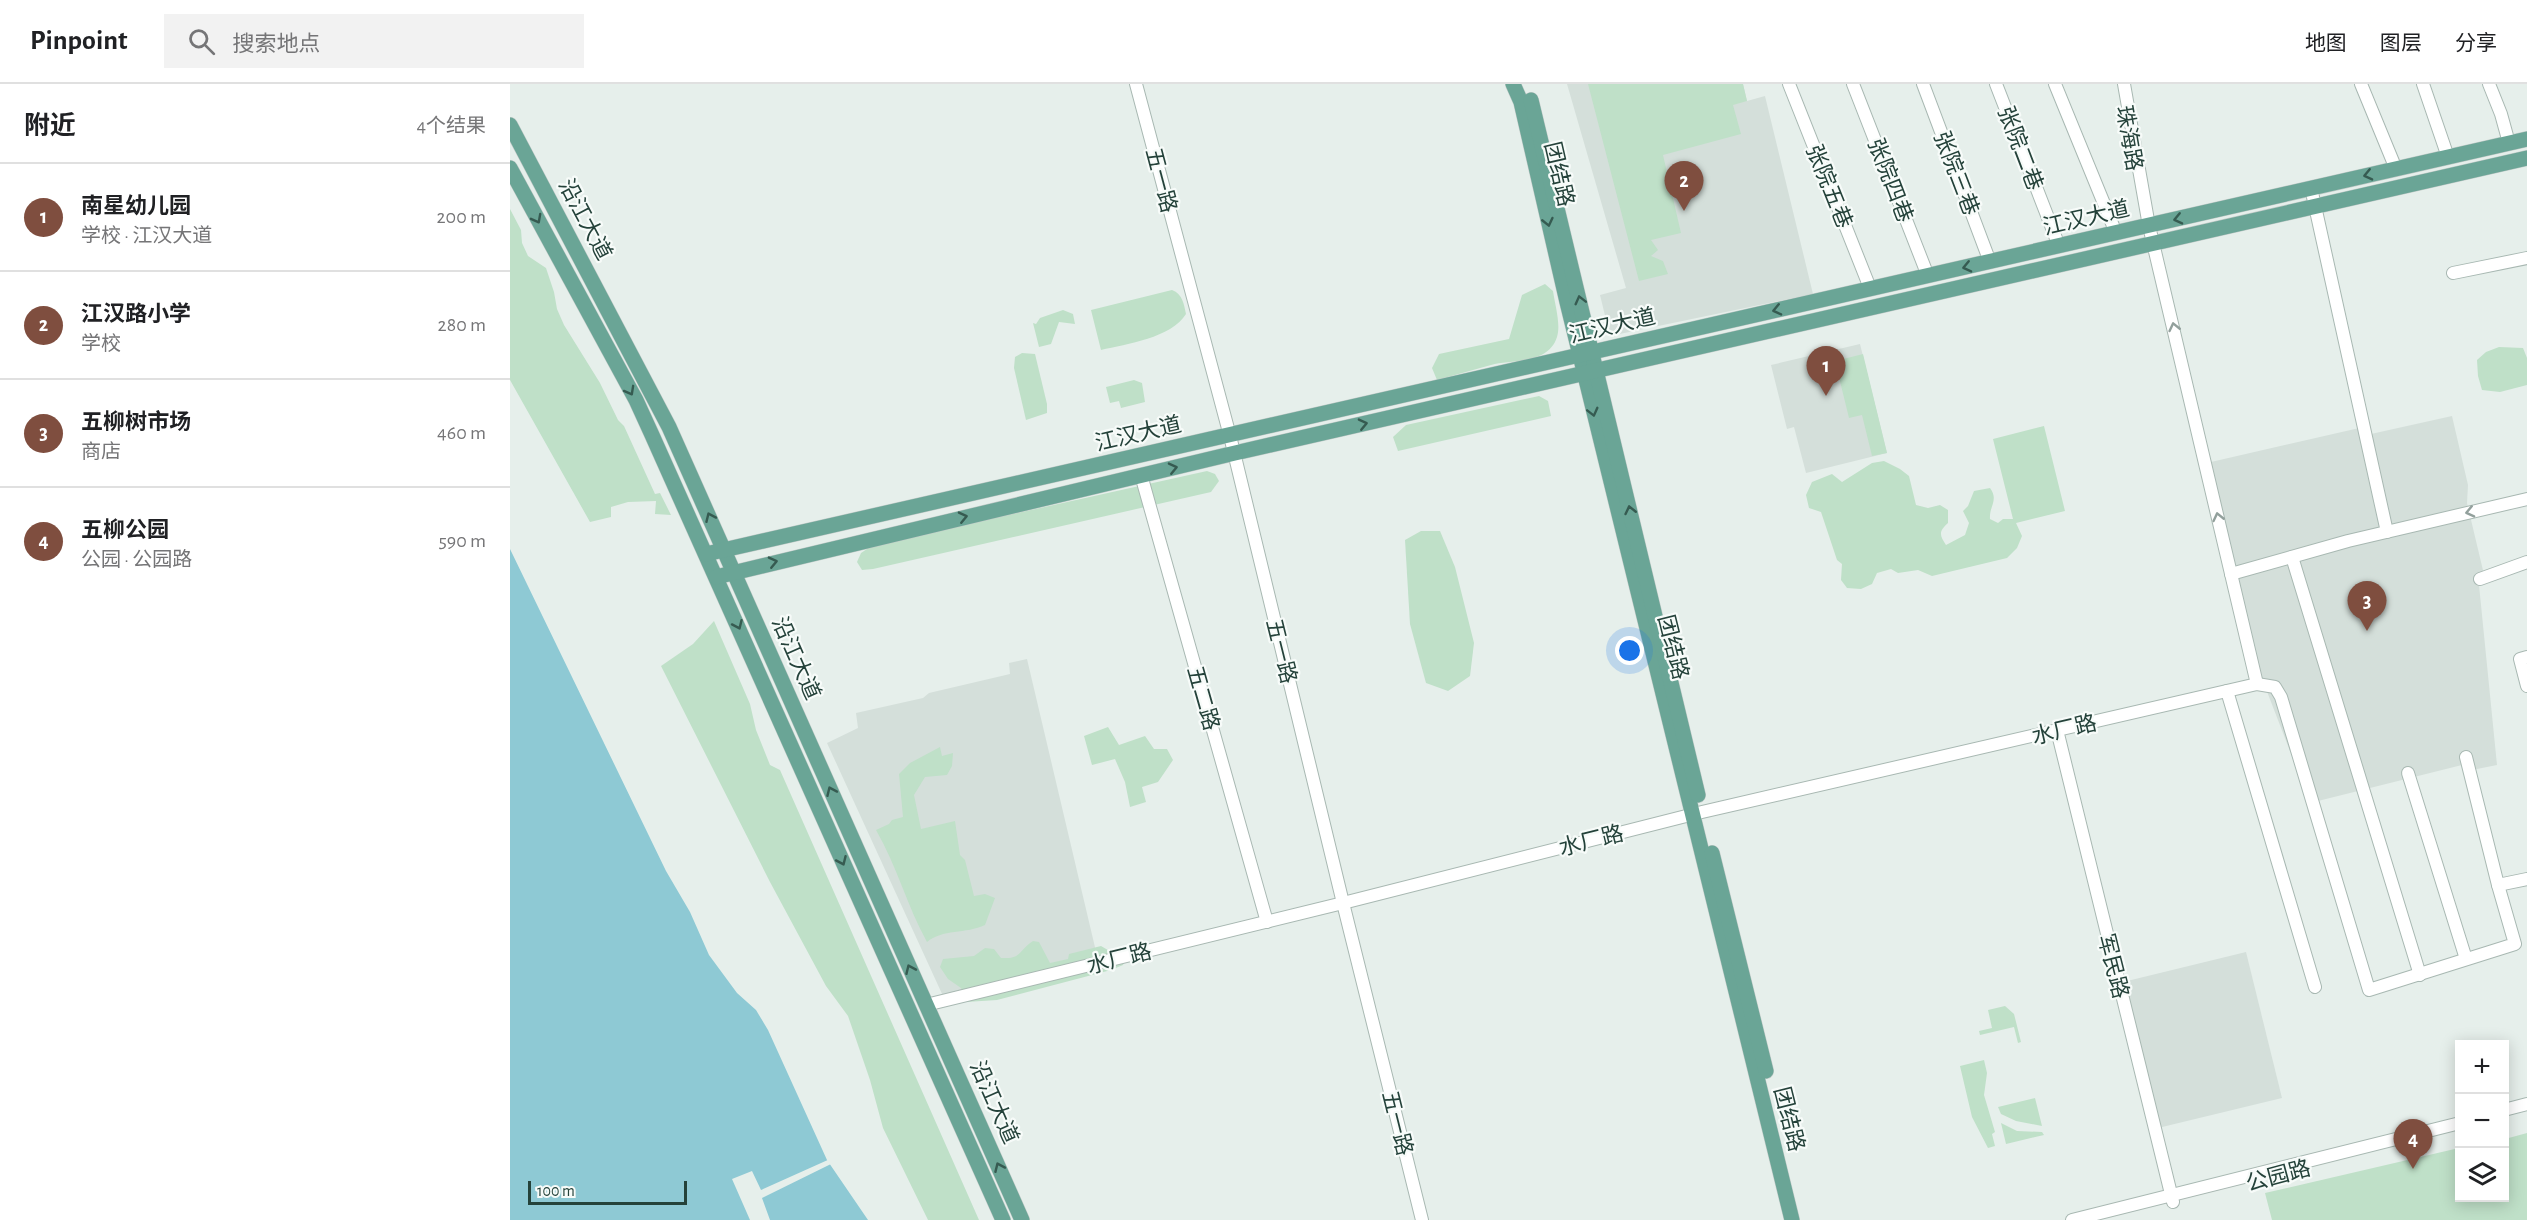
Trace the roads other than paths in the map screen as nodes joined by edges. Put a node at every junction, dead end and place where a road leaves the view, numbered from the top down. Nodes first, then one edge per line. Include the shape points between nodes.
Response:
1 (1136, 84) edge
2 (1513, 84) edge
3 (1524, 84) edge
4 (1789, 84) edge
5 (1853, 84) edge
6 (1923, 84) edge
7 (1998, 84) edge
8 (2057, 84) edge
9 (2122, 84) edge
10 (2361, 84) edge
11 (2423, 84) edge
12 (2489, 84) edge
13 (510, 125) edge
14 (2527, 139) edge
15 (2509, 143) junction
16 (2448, 157) junction
17 (2527, 158) edge
18 (510, 168) edge
19 (2396, 169) junction
20 (2336, 182) junction
21 (2311, 188) junction
22 (2291, 193) junction
23 (2340, 200) junction
24 (2315, 205) junction
25 (2295, 210) junction
26 (2148, 226) junction
27 (2118, 233) junction
28 (2154, 244) junction
29 (2061, 246) junction
30 (2527, 258) edge
31 (1990, 262) junction
32 (2453, 273) dead end
33 (1928, 276) junction
34 (1870, 288) junction
35 (1586, 354) junction
36 (1591, 372) junction
37 (1230, 436) junction
38 (1234, 453) junction
39 (1141, 475) junction
40 (2527, 499) edge
41 (2387, 532) junction
42 (724, 549) junction
43 (706, 554) junction
44 (2292, 557) junction
45 (2527, 562) edge
46 (734, 571) junction
47 (2231, 574) junction
48 (717, 577) junction
49 (2480, 579) dead end
50 (2527, 657) edge
51 (2257, 684) junction
52 (2527, 686) edge
53 (2227, 691) junction
54 (2057, 730) junction
55 (2466, 758) dead end
56 (2408, 772) dead end
57 (1697, 813) junction
58 (2527, 879) edge
59 (2498, 885) junction
60 (1343, 903) junction
61 (1267, 922) junction
62 (2466, 959) junction
63 (2420, 975) junction
64 (2315, 987) dead end
65 (927, 1005) junction
66 (2527, 1104) edge
67 (2509, 1109) edge
68 (2527, 1111) edge
69 (2509, 1115) edge
70 (2455, 1124) edge
71 (2455, 1129) edge
72 (2172, 1199) junction
73 (1002, 1220) edge
74 (1022, 1220) edge
75 (1422, 1220) edge
76 (1792, 1220) edge
77 (1802, 1220) edge
78 (2072, 1220) edge
79 (2096, 1220) edge

1 - 37 street, 五一路
2 -> 35 main road, 团结路 via 1521,102
35 -> 3 main road, 团结路
4 - 34 street, 张院五巷
5 - 33 street, 张院四巷
6 - 31 street, 张院三巷
7 - 29 street, 张院二巷
8 - 27 street
9 - 26 street, 珠海路
10 - 19 street
11 - 16 street
12 - 15 street
42 -> 13 main road, 沿江大道 via 651,392
14 - 15 main road, 江汉大道
15 - 16 main road, 江汉大道
16 - 19 main road, 江汉大道
17 - 23 main road, 江汉大道
18 -> 43 main road, 沿江大道 via 636,400
19 -> 20 main road, 江汉大道
20 - 21 main road, 江汉大道
20 - 23 main road via 2331,190
21 - 22 main road, 江汉大道
21 - 24 street
22 - 25 main road via 2298,195 2301,202
22 -> 26 main road, 江汉大道
23 - 24 main road, 江汉大道
24 - 25 main road, 江汉大道
24 - 41 street
25 - 28 main road, 江汉大道
26 - 27 main road, 江汉大道
26 - 28 street, 珠海路
27 - 29 main road, 江汉大道
28 - 36 main road, 江汉大道
47 -> 28 street, 珠海路
29 - 31 main road, 江汉大道
30 - 32 street
31 -> 33 main road, 江汉大道
33 - 34 main road, 江汉大道
34 -> 35 main road, 江汉大道
35 - 36 main road, 团结路
35 - 37 main road, 江汉大道
38 -> 36 main road, 江汉大道
36 - 57 main road, 团结路
37 - 38 street, 五一路
37 - 42 main road, 江汉大道
39 -> 38 main road, 江汉大道
38 - 60 street, 五一路
46 -> 39 main road, 江汉大道
39 - 61 street, 五二路
40 -> 41 street
41 - 44 street
42 - 43 main road, 江汉大道
42 - 46 main road, 沿江大道
43 - 48 main road, 沿江大道
44 - 47 street
44 - 63 street
45 - 49 street
46 - 48 main road, 江汉大道
65 -> 46 main road, 沿江大道
47 - 51 street, 珠海路
48 -> 73 main road, 沿江大道
50 - 52 street via 2520,658
51 - 53 street, 水厂路
51 - 63 street via 2275,687 2281,697 2369,990
53 - 54 street, 水厂路
53 - 64 street
54 - 57 street, 水厂路
54 - 72 street, 军民路
55 - 59 street
56 - 62 street
57 - 60 street, 水厂路
57 - 76 main road, 团结路
57 - 77 main road, 团结路
58 - 59 street
59 - 62 street via 2516,944
60 - 61 street, 水厂路
60 - 75 street, 五一路
61 - 65 street, 水厂路
62 - 63 street
74 -> 65 main road, 沿江大道
66 - 67 street
68 - 69 street
70 - 72 street
71 - 72 street, 公园路
72 - 78 street
72 - 79 street, 公园路

